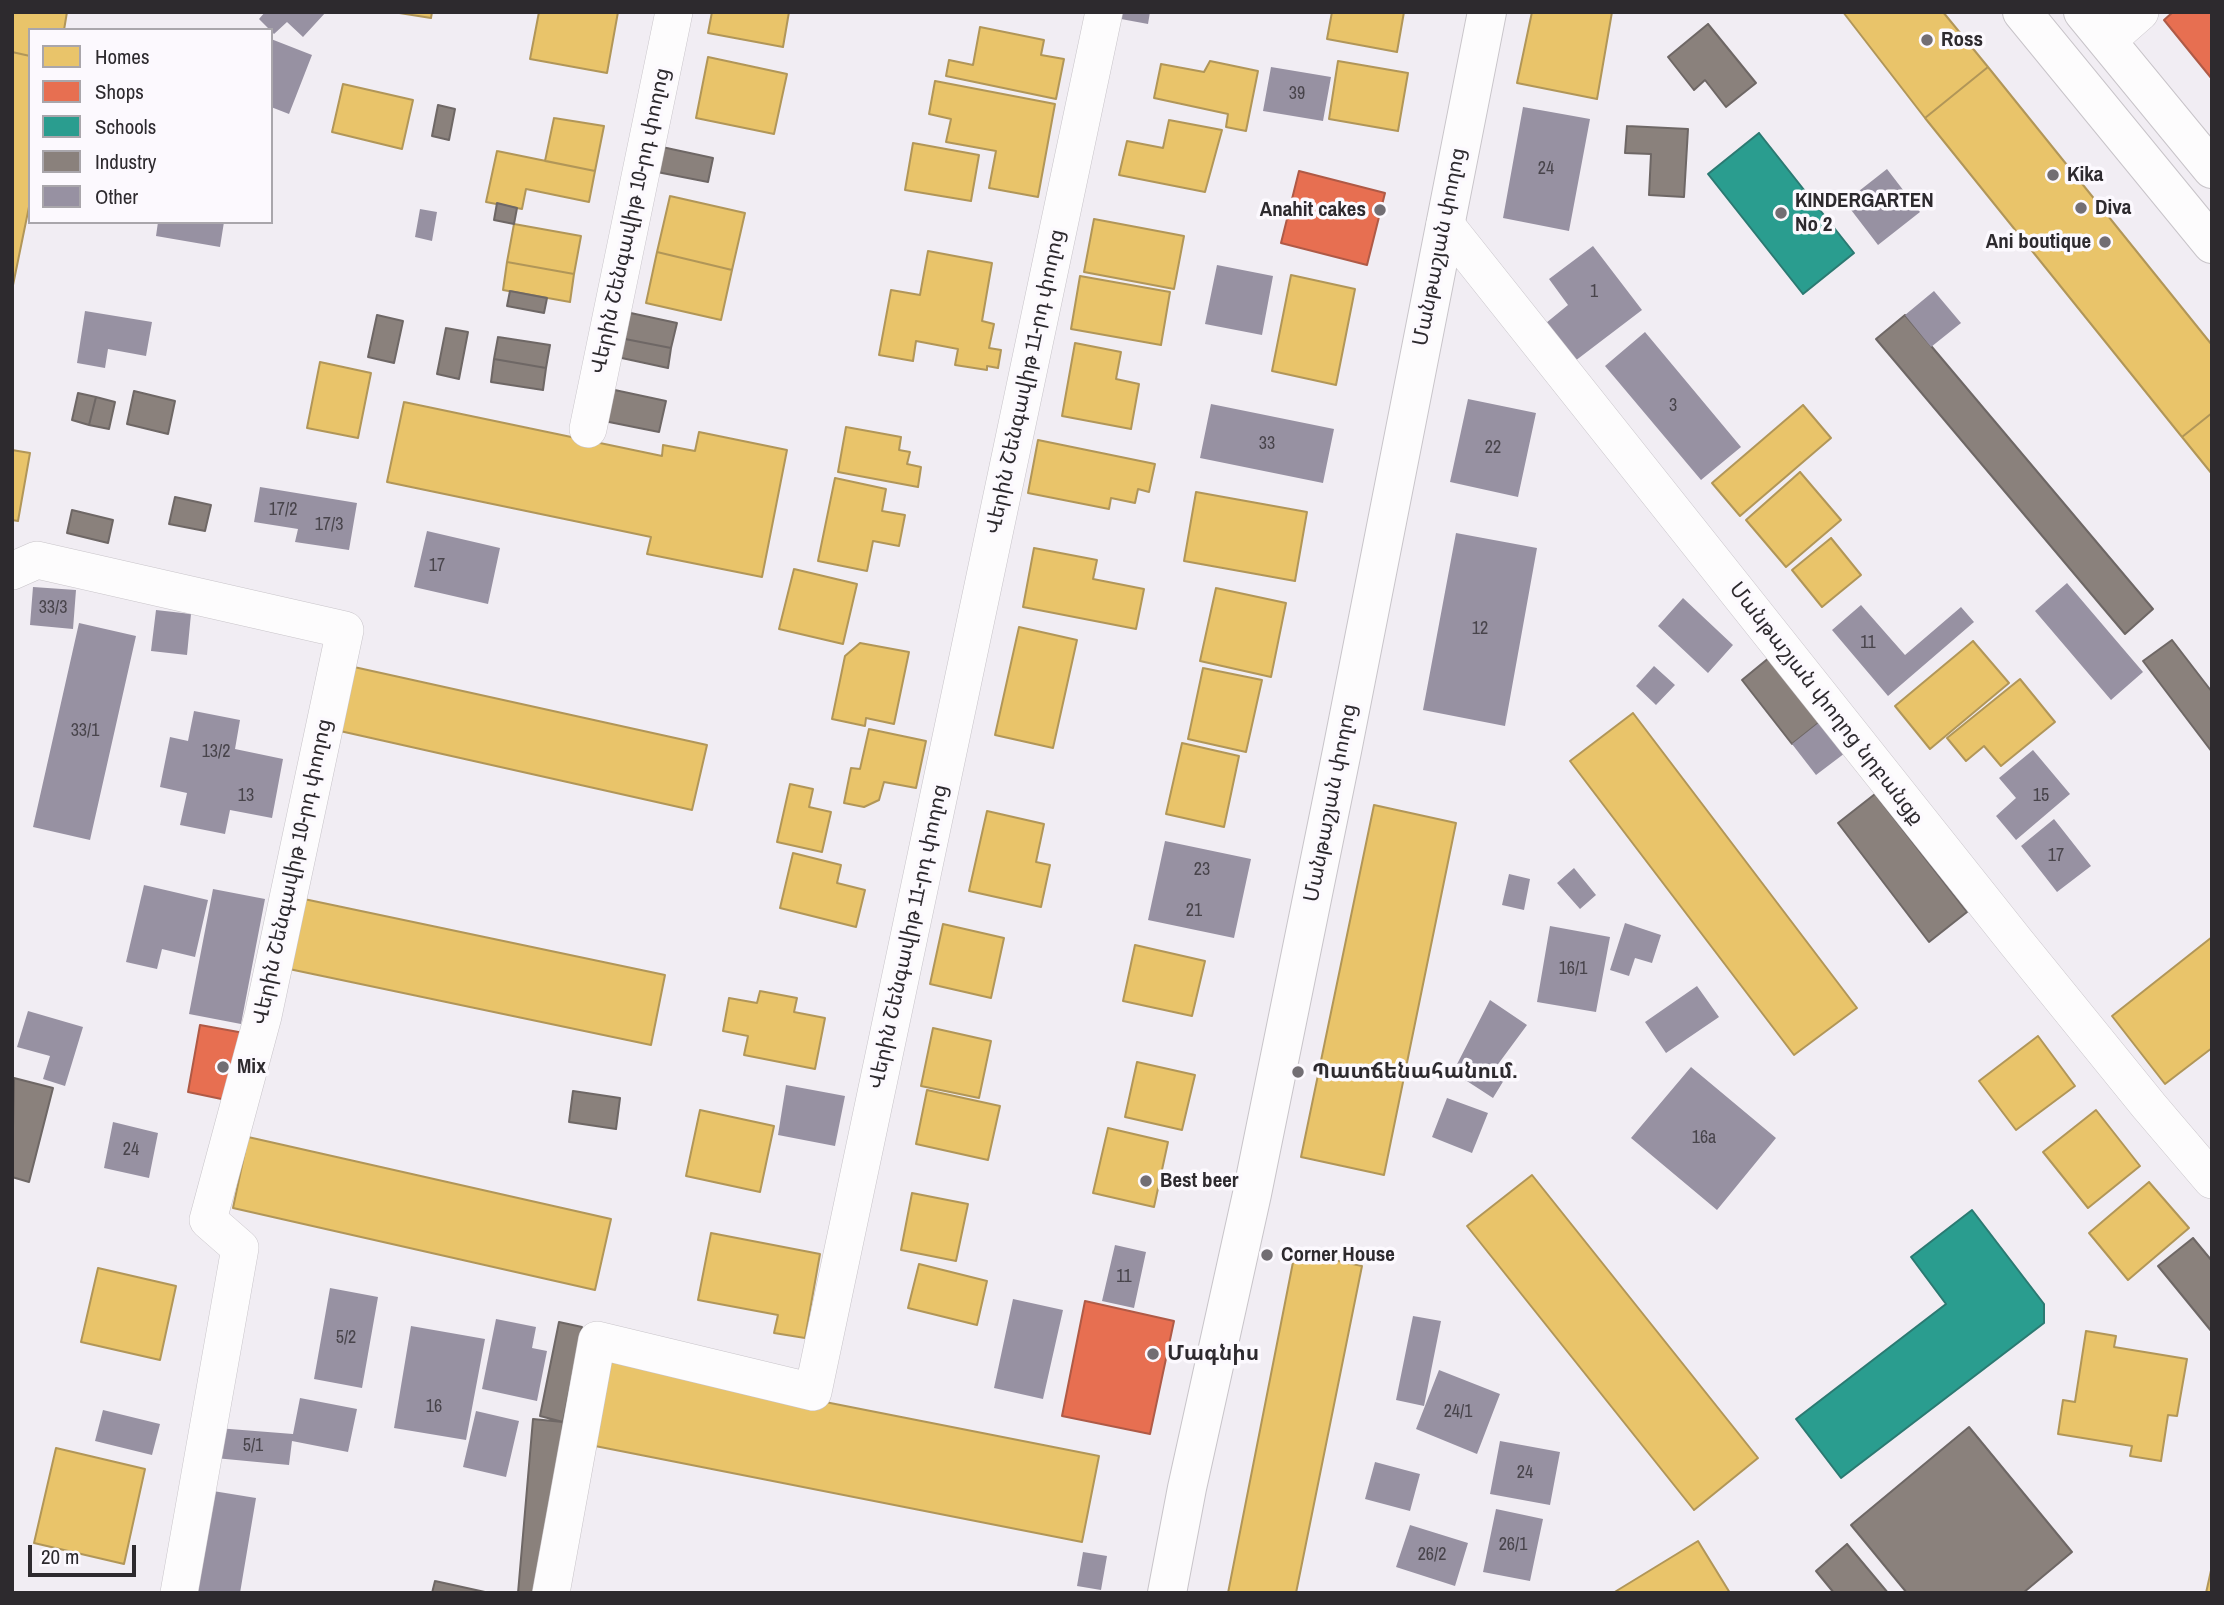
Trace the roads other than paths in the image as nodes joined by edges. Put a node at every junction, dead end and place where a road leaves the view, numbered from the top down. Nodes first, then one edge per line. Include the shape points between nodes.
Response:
1 (674, 12) edge
2 (1104, 12) edge
3 (1486, 12) edge
4 (2022, 12) edge
5 (2140, 12) edge
6 (2095, 27) edge
7 (2212, 169) edge
8 (1445, 224) junction
9 (2212, 244) edge
10 (588, 429) dead end
11 (12, 571) edge
12 (2212, 1180) edge
13 (179, 1593) edge
14 (551, 1593) edge
15 (1167, 1593) edge

1 - 10 street, Վերին Շենգավիթ 10-րդ փողոց
2 - 14 street, Վերին Շենգավիթ 11-րդ փողոց via 813,1392 597,1340
3 - 8 street, Մանթաշյան փողոց
4 - 9 street
5 - 6 street
6 - 7 street
8 - 12 street, Մանթաշյան փողոց նրբանցք via 2016,942
8 - 15 street, Մանթաշյան փողոց via 1334,792
11 - 13 street, Վերին Շենգավիթ 10-րդ փողոց via 37,560 345,630 263,1016 208,1220 240,1248

